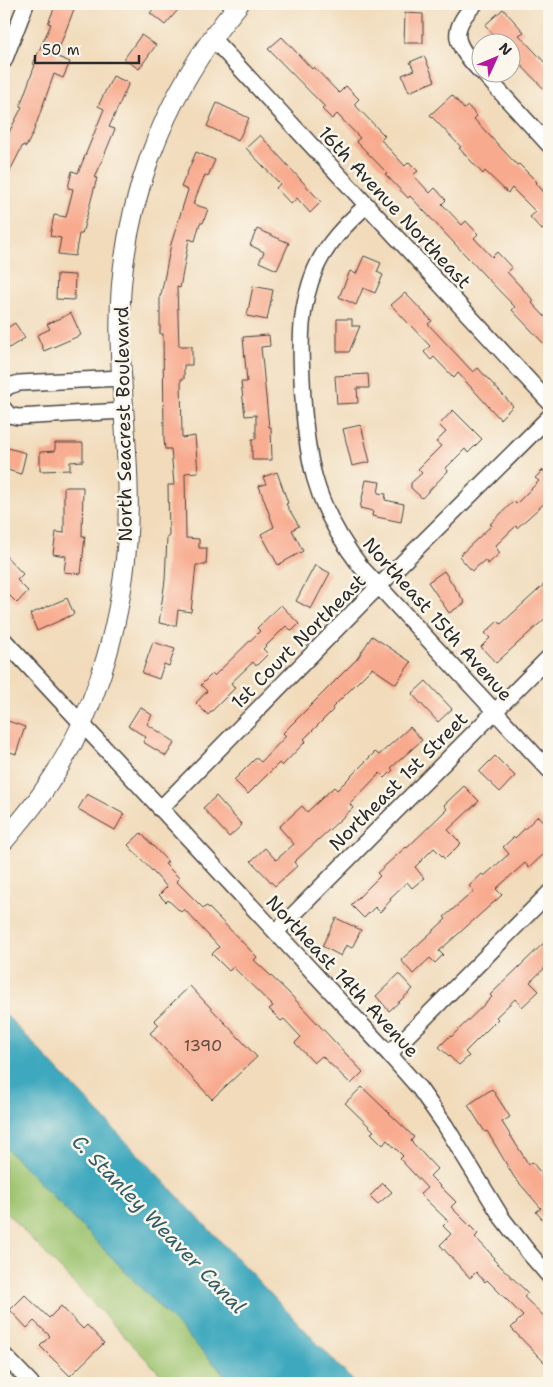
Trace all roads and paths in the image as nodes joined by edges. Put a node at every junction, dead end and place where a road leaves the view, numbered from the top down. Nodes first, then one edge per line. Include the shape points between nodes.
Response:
1 (26, 4) edge
2 (239, 4) edge
3 (475, 4) edge
4 (212, 38) junction
5 (5, 55) edge
6 (470, 60) edge
7 (490, 82) edge
8 (549, 144) edge
9 (367, 205) junction
10 (122, 378) junction
11 (4, 390) edge
12 (549, 402) edge
13 (4, 409) edge
14 (123, 411) junction
15 (549, 417) edge
16 (380, 587) junction
17 (4, 640) edge
18 (549, 657) edge
19 (494, 712) junction
20 (81, 724) junction
21 (549, 770) edge
22 (160, 809) junction
23 (4, 841) edge
24 (549, 893) edge
25 (276, 932) junction
26 (389, 1054) junction
27 (549, 1276) edge
28 (4, 1355) edge
29 (31, 1383) edge

1 - 5 street
2 - 4 street, North Seacrest Boulevard
3 - 6 street via 458,26 460,46
4 - 9 street, 16th Avenue Northeast
4 - 10 street, North Seacrest Boulevard via 166,118 136,204 121,294
7 - 8 street
9 - 12 street, 16th Avenue Northeast
9 - 16 street, Northeast 15th Avenue via 334,239 318,264 302,314 300,338 305,430 319,493 349,551
10 - 11 street via 19,383
10 - 14 street, North Seacrest Boulevard
13 - 14 street via 9,415 18,417
14 - 20 street, North Seacrest Boulevard via 128,501 123,582 105,662
15 - 16 street, 1st Court Northeast
16 - 19 street, Northeast 15th Avenue
16 - 22 street, 1st Court Northeast
17 - 20 street, Northeast 14th Avenue
18 - 19 street, Northeast 1st Street
19 - 21 street, Northeast 15th Avenue
19 - 25 street, Northeast 1st Street
20 - 22 street, Northeast 14th Avenue
20 - 23 street, North Seacrest Boulevard via 45,790
22 - 25 street, Northeast 14th Avenue
24 - 26 street
25 - 26 street, Northeast 14th Avenue
26 - 27 street, Northeast 14th Avenue via 419,1088 502,1218
28 - 29 street

